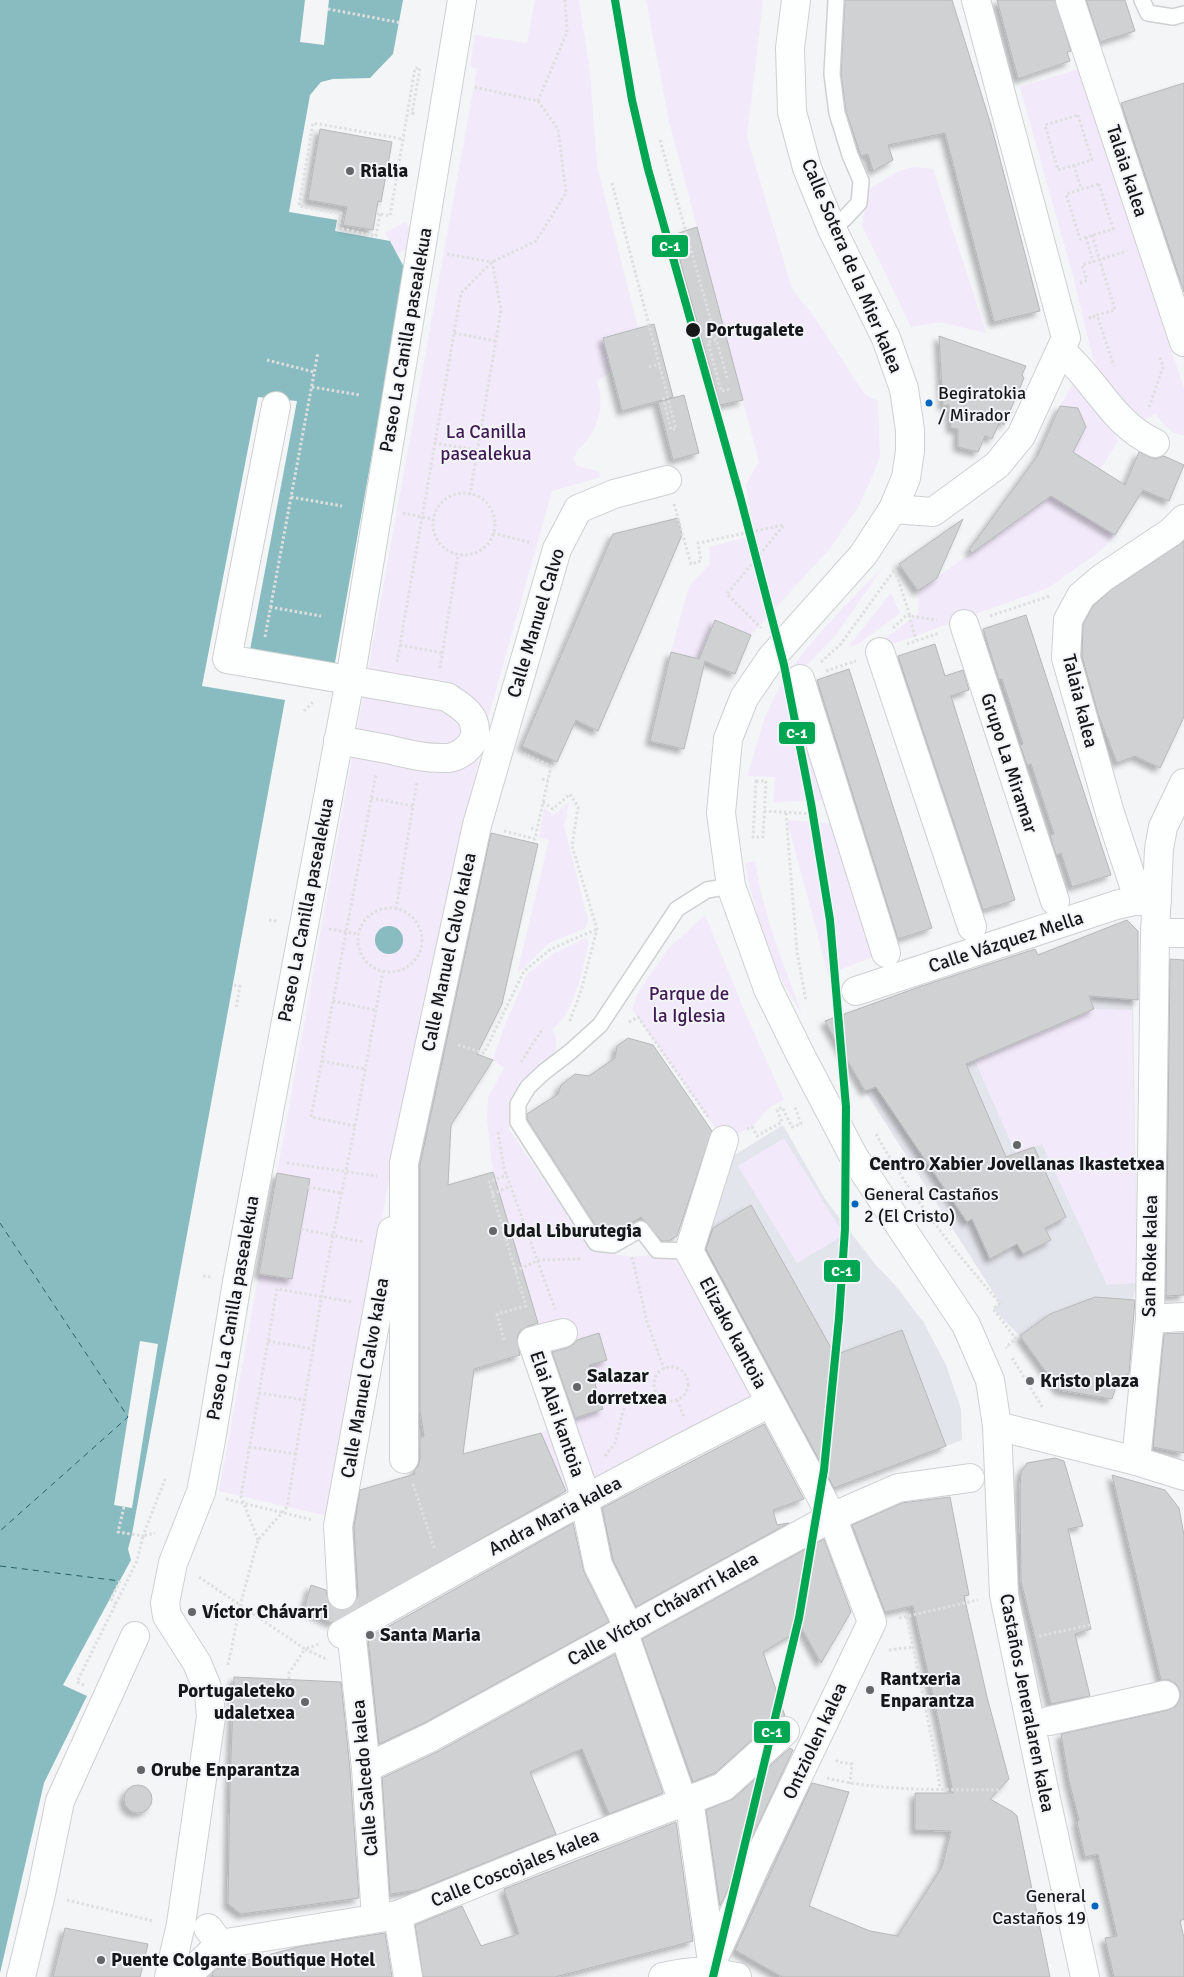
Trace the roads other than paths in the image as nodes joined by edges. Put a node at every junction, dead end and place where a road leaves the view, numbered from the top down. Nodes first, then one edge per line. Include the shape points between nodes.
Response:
1 (462, 0) edge
2 (796, 0) edge
3 (836, 0) edge
4 (976, 0) edge
5 (1070, 0) edge
6 (1142, 0) edge
7 (1184, 14) edge
8 (832, 229) junction
9 (1184, 342) edge
10 (1064, 345) junction
11 (276, 406) dead end
12 (1155, 443) dead end
13 (667, 480) road end
14 (893, 510) junction
15 (1184, 519) edge
16 (964, 624) road end
17 (880, 652) dead end
18 (800, 679) dead end
19 (350, 680) junction
20 (338, 740) junction
21 (488, 740) junction
22 (1182, 793) edge
23 (731, 886) junction
24 (1148, 900) junction
25 (1055, 901) dead end
26 (972, 927) dead end
27 (1155, 933) junction
28 (1184, 933) edge
29 (886, 953) dead end
30 (856, 991) dead end
31 (724, 1140) road end
32 (403, 1172) junction
33 (689, 1251) junction
34 (1184, 1316) edge
35 (1150, 1319) junction
36 (563, 1333) road end
37 (770, 1403) junction
38 (997, 1426) junction
39 (404, 1459) road end
40 (1136, 1461) junction
41 (1184, 1476) edge
42 (970, 1478) dead end
43 (586, 1500) junction
44 (832, 1517) junction
45 (342, 1595) tunnel mouth
46 (626, 1630) junction
47 (135, 1636) dead end
48 (347, 1636) joint
49 (1165, 1695) dead end
50 (1050, 1721) dead end
51 (785, 1731) dead end
52 (366, 1768) junction
53 (686, 1800) junction
54 (387, 1916) junction
55 (203, 1932) junction
56 (694, 1970) edge
57 (181, 1973) edge
58 (21, 1977) edge
59 (408, 1977) edge
60 (663, 1977) edge
61 (737, 1977) edge
62 (1085, 1977) edge

1 - 19 street, Paseo La Canilla pasealekua
2 - 8 street, Calle Sotera de la Mier kalea via 790,48 792,112 807,168
3 - 8 lane via 832,74 837,113 861,181 859,203
4 - 10 street
5 - 9 street, Talaia kalea
6 - 7 lane via 1148,13 1173,17
8 - 14 street, Calle Sotera de la Mier kalea via 886,338 904,389 910,451 906,478
10 - 12 street via 1112,411
10 - 14 street via 1021,436 997,465 933,512
11 - 19 street via 227,659
13 - 21 street, Calle Manuel Calvo via 614,494 578,509 557,549
14 - 23 street, Calle Sotera de la Mier kalea via 863,555 772,657 744,698 728,738 721,813
15 - 24 street, Talaia kalea via 1171,532 1081,596 1068,620 1066,658 1110,814
16 - 25 street, Grupo La Miramar
17 - 26 street
18 - 29 street
19 - 20 street, Paseo La Canilla pasealekua
19 - 21 street via 447,697 468,711 475,726
20 - 21 street via 421,756 450,758
20 - 55 street, Paseo La Canilla pasealekua via 201,1492 174,1563 165,1603 167,1616 197,1663 209,1694 211,1717
21 - 32 street, Calle Manuel Calvo kalea via 477,825
22 - 24 street, San Roke kalea via 1163,827
23 - 33 lane via 707,890 676,909 600,1025 528,1087 518,1104 518,1122 596,1242 613,1245 641,1229 657,1250
23 - 38 street, Calle Sotera de la Mier kalea via 768,989 854,1157 966,1325 990,1380
24 - 27 street, San Roke kalea
24 - 30 street, Calle Vázquez Mella via 1116,905
27 - 28 street
27 - 35 street, San Roke kalea
31 - 33 street
32 - 39 street, Calle Manuel Calvo kalea
32 - 45 street, Calle Manuel Calvo kalea via 338,1526
33 - 37 street, Elizako kantoia
34 - 35 street
35 - 40 street, San Roke kalea
36 - 43 street, Elai Alai kantoia via 532,1342
37 - 43 street, Andra Maria kalea via 694,1440
37 - 44 street, Elizako kantoia
38 - 40 street
38 - 62 street, Castaños Jeneralaren kalea via 991,1597 1042,1780
40 - 41 street
42 - 44 street, Calle Víctor Chávarri kalea via 898,1488
43 - 46 street, Elai Alai kantoia via 598,1565
43 - 48 street, Andra Maria kalea via 444,1576
44 - 46 street, Calle Víctor Chávarri kalea
44 - 56 street, Ontziolen kalea via 872,1622 756,1864
46 - 52 street, Calle Víctor Chávarri kalea via 430,1737
46 - 53 street, Elai Alai kantoia
47 - 58 street via 60,1801
48 - 52 street, Calle Salcedo kalea
49 - 50 street
51 - 53 street, Calle Coscojales kalea via 723,1787
52 - 54 street, Calle Salcedo kalea
53 - 54 street, Calle Coscojales kalea
53 - 56 street, Elai Alai kantoia
54 - 55 street, Calle Coscojales kalea
54 - 59 street, Calle Salcedo kalea
55 - 57 street, Paseo La Canilla pasealekua
55 - 57 street
56 - 60 street
56 - 61 street

